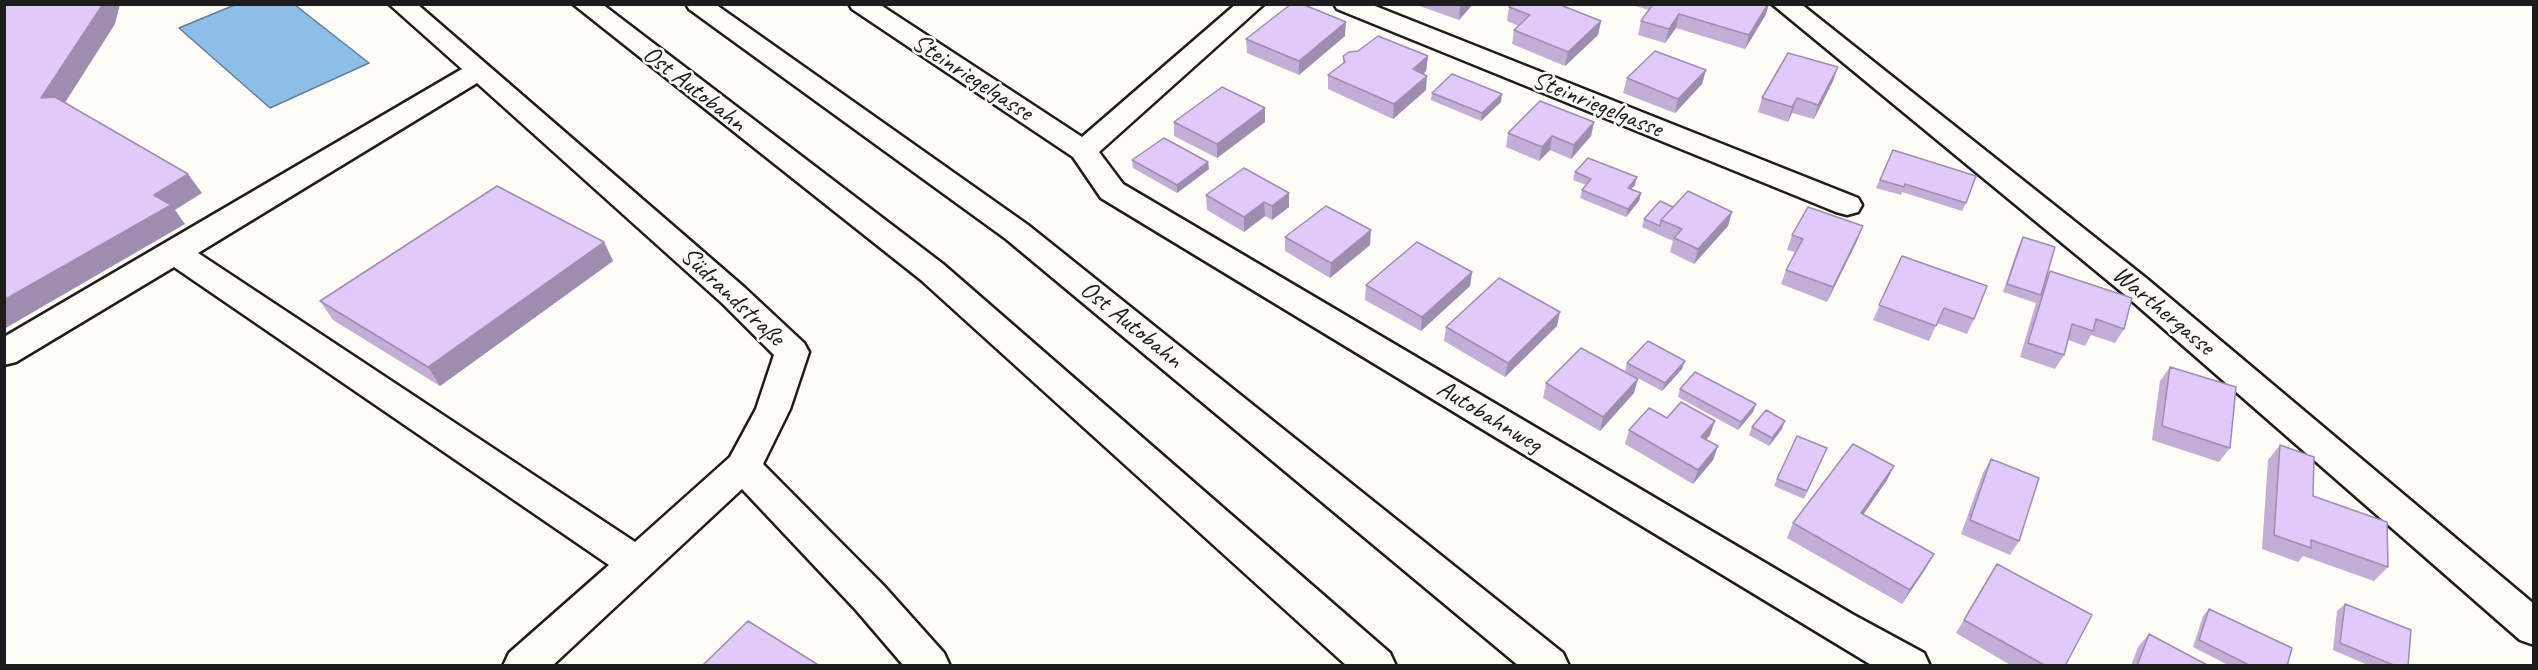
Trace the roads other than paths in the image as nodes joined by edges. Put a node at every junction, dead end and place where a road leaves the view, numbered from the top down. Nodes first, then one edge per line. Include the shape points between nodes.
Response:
1 (401, 4) edge
2 (585, 4) edge
3 (698, 4) edge
4 (861, 4) edge
5 (1252, 4) edge
6 (1346, 4) edge
7 (1784, 4) edge
8 (479, 70) junction
9 (1083, 151) junction
10 (1847, 205) dead end
11 (175, 253) junction
12 (4, 353) edge
13 (743, 467) junction
14 (636, 563) junction
15 (2534, 628) edge
16 (523, 666) edge
17 (930, 666) edge
18 (1376, 666) edge
19 (1549, 666) edge
20 (1910, 666) edge

1 - 8 main road, Südrandstraße
2 - 18 main road, Ost Autobahn via 932,272
3 - 19 main road, Ost Autobahn via 1017,232
4 - 9 main road, Steinriegelgasse
5 - 9 main road
6 - 10 main road, Steinriegelgasse
7 - 15 main road, Warthergasse via 2135,286
8 - 11 main road
8 - 13 main road, Südrandstraße via 792,352 773,409
9 - 20 main road, Autobahnweg via 1112,190
11 - 12 main road
11 - 14 main road
13 - 14 main road
13 - 17 main road
14 - 16 main road

